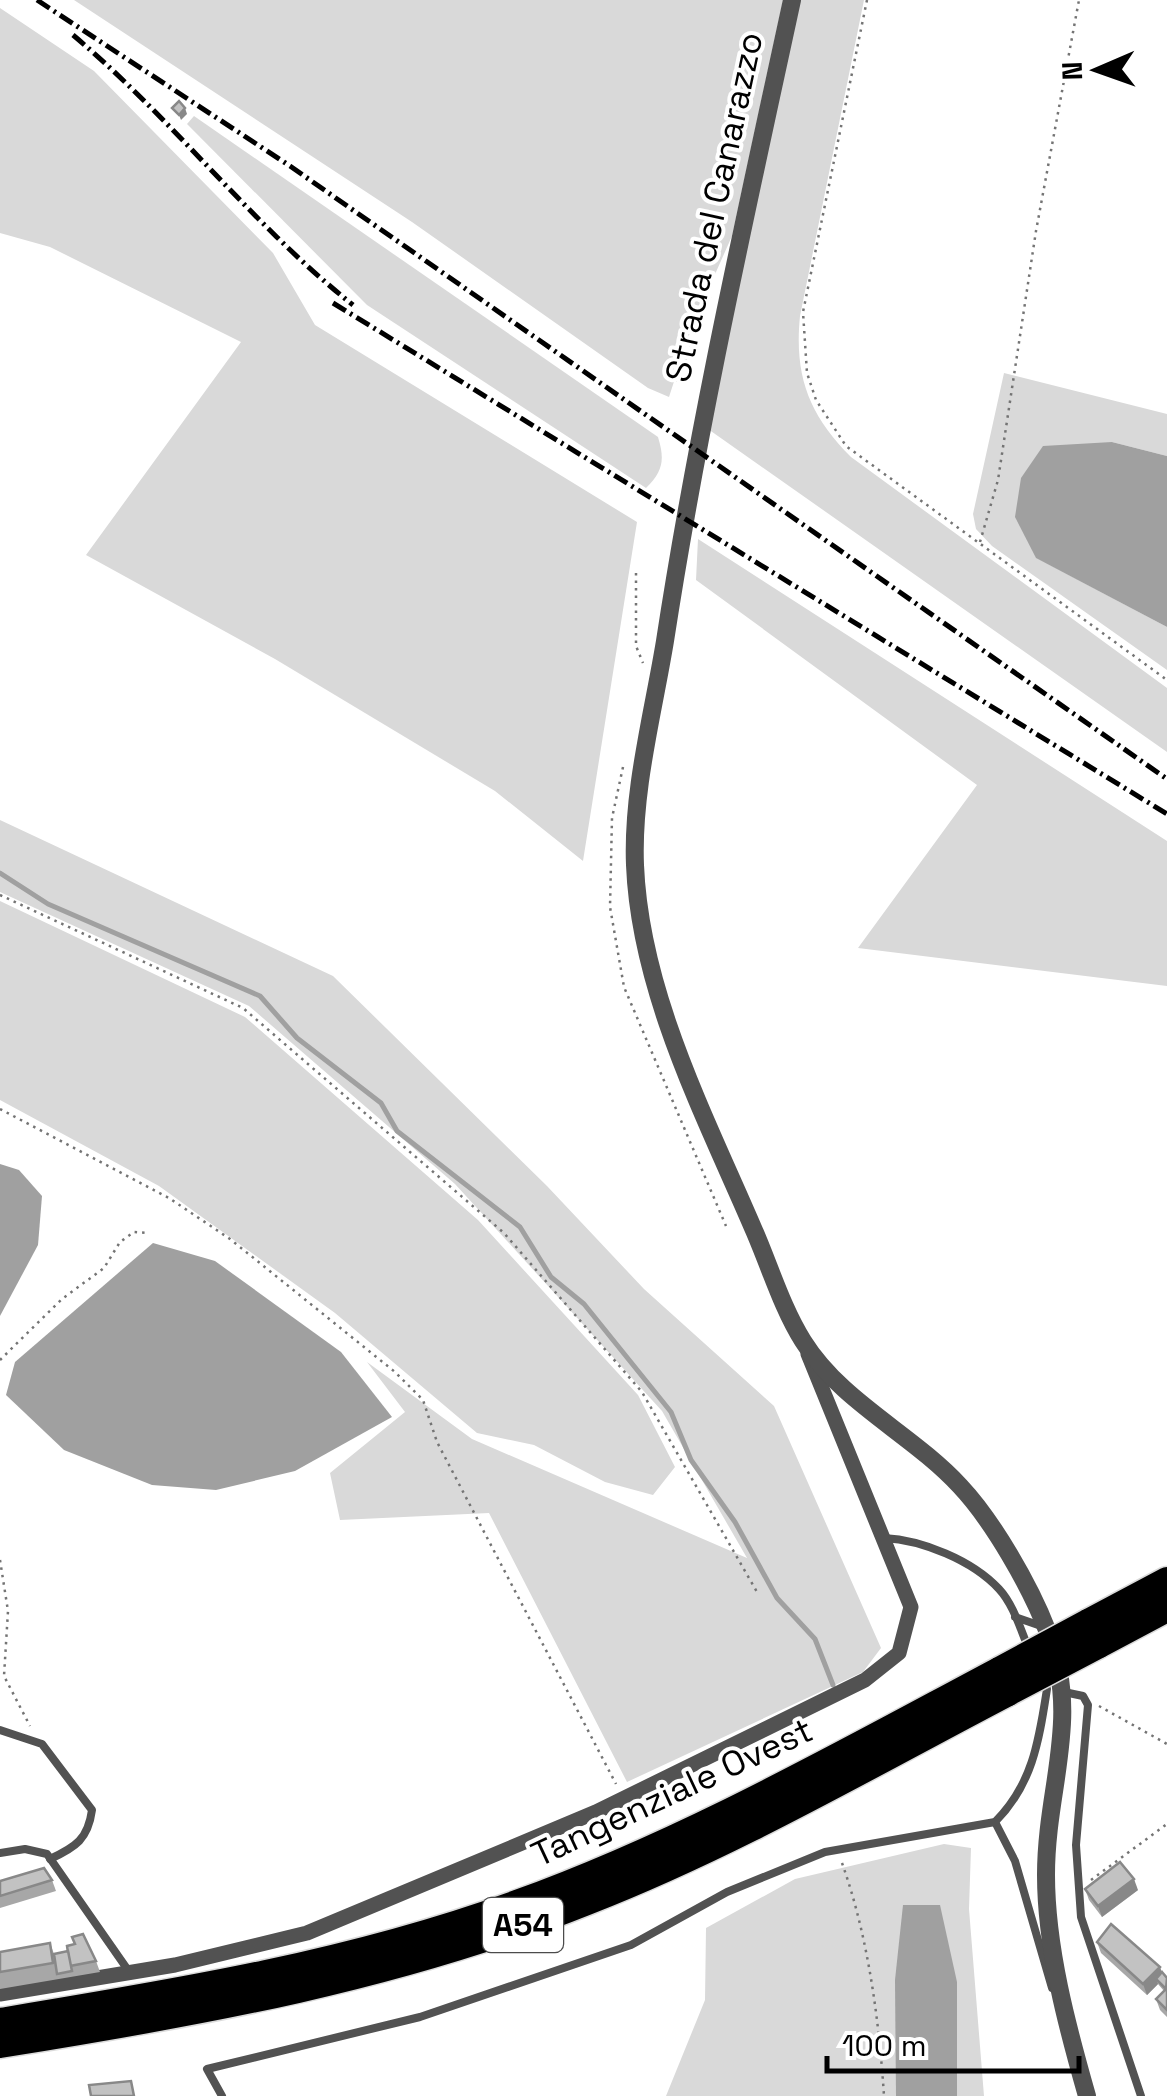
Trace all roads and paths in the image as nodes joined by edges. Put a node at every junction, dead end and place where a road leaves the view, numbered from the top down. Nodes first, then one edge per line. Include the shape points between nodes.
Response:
1 (792, 0) edge
2 (867, 0) edge
3 (1080, 0) edge
4 (736, 259) junction
5 (677, 382) dead end
6 (980, 543) junction
7 (636, 573) dead end
8 (642, 663) dead end
9 (1167, 680) edge
10 (0, 894) edge
11 (0, 1109) edge
12 (150, 1234) dead end
13 (803, 1341) junction
14 (0, 1360) edge
15 (858, 1399) junction
16 (836, 1430) junction
17 (884, 1538) junction
18 (0, 1560) edge
19 (1167, 1581) edge
20 (756, 1592) dead end
21 (1167, 1608) edge
22 (1016, 1617) junction
23 (1046, 1627) junction
24 (1092, 1634) junction
25 (4, 1676) junction
26 (0, 1681) edge
27 (1005, 1681) junction
28 (1064, 1692) junction
29 (1088, 1706) junction
30 (0, 1730) edge
31 (42, 1744) junction
32 (1167, 1744) edge
33 (624, 1799) junction
34 (995, 1822) junction
35 (1167, 1824) edge
36 (838, 1852) junction
37 (0, 1854) edge
38 (50, 1859) junction
39 (1078, 1890) junction
40 (130, 1973) junction
41 (0, 1994) edge
42 (0, 2022) edge
43 (1068, 2030) junction
44 (0, 2044) edge
45 (222, 2096) edge
46 (884, 2096) edge
47 (1087, 2096) edge
48 (1141, 2096) edge

1 - 4 street, Strada del Canarazzo
2 - 6 path via 803,312 807,373 846,446
3 - 6 path via 998,480
4 - 5 path via 696,326
4 - 13 street, Strada del Canarazzo via 700,428 641,788 635,863 658,990 701,1109
6 - 9 path
7 - 8 path
10 - 20 path via 243,1008 504,1233 642,1392
11 - 33 path via 199,1218 424,1400 437,1442
12 - 14 path via 134,1232 120,1242 104,1268
13 - 15 street, Strada del Canarazzo
13 - 16 street
15 - 16 street via 843,1409
15 - 23 street, Strada del Canarazzo via 962,1487 1024,1580
16 - 17 street
17 - 22 lane via 909,1539 964,1564 1000,1590
17 - 33 street via 911,1607 900,1653 803,1714
18 - 25 path via 8,1611
19 - 24 highway, Tangenziale Ovest / A54
21 - 24 highway, Tangenziale Ovest / A54
22 - 23 lane
22 - 34 lane via 1046,1690 1036,1759
23 - 28 street, Strada del Canarazzo
24 - 27 highway, Tangenziale Ovest / A54, bridge
25 - 26 path
25 - 31 path
27 - 42 highway, Tangenziale Ovest / A54 via 667,1842 513,1906 281,1974
27 - 44 highway, Tangenziale Ovest / A54 via 729,1836 518,1927 268,1999
28 - 29 lane via 1083,1696
28 - 43 street via 1046,1878
29 - 32 path via 1102,1706
29 - 39 lane
30 - 31 lane
31 - 38 lane via 92,1810 89,1830 76,1847
33 - 40 street via 307,1933
34 - 36 lane
34 - 43 lane via 1015,1861
35 - 39 path
36 - 45 lane via 727,1892 631,1945 561,1969 420,2017 207,2068
36 - 46 path via 856,1902
37 - 38 lane via 25,1849
38 - 40 lane
39 - 48 lane via 1080,1917
40 - 41 street
43 - 47 street

